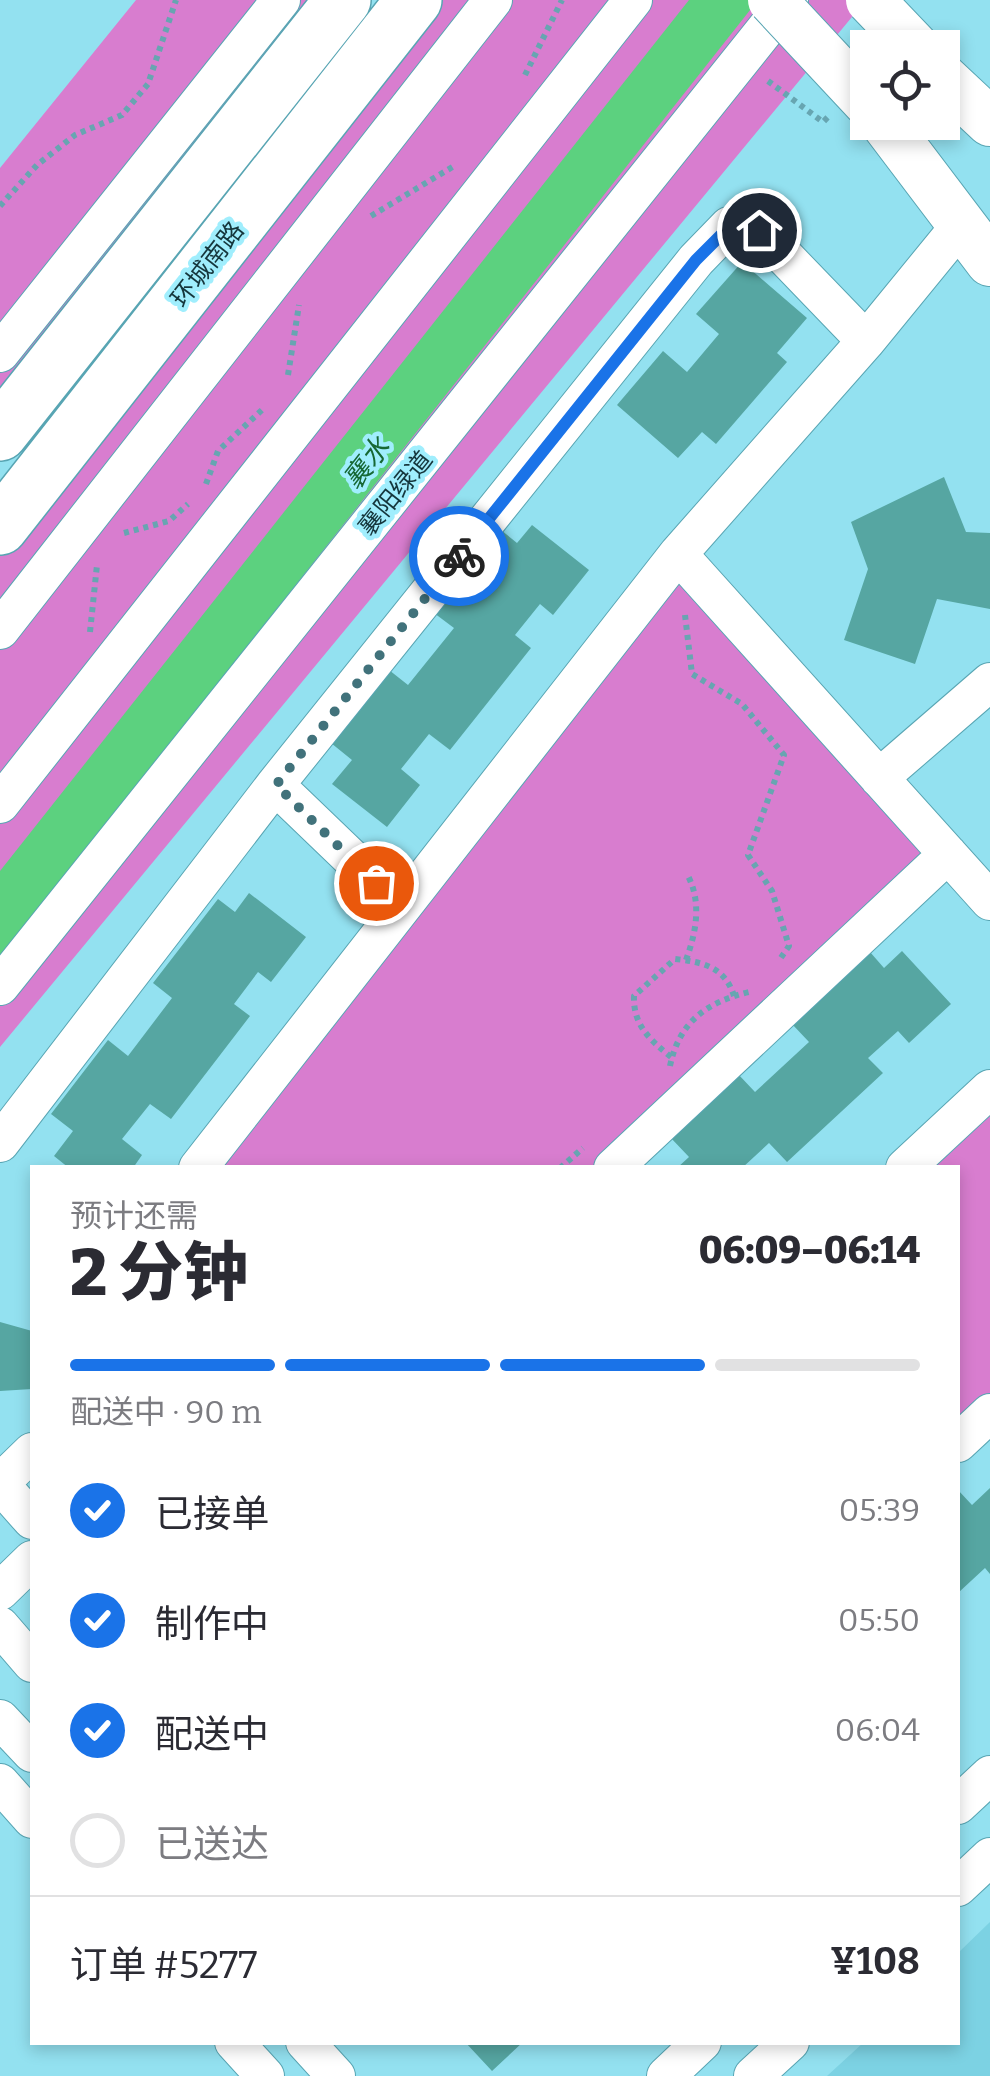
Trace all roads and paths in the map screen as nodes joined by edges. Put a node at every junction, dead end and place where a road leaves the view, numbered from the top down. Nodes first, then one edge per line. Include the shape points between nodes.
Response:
1 (176, 0) edge
2 (281, 0) edge
3 (342, 0) edge
4 (414, 0) edge
5 (493, 0) edge
6 (562, 0) edge
7 (633, 0) edge
8 (772, 0) edge
9 (788, 0) edge
10 (870, 0) edge
11 (899, 30) edge
12 (850, 84) edge
13 (518, 90) dead end
14 (960, 94) edge
15 (990, 122) edge
16 (897, 140) edge
17 (459, 162) dead end
18 (0, 206) edge
19 (366, 220) dead end
20 (960, 226) junction
21 (990, 262) edge
22 (302, 285) dead end
23 (866, 341) junction
24 (0, 353) edge
25 (285, 381) dead end
26 (270, 404) dead end
27 (0, 434) edge
28 (203, 492) dead end
29 (192, 502) dead end
30 (0, 528) edge
31 (116, 539) dead end
32 (106, 548) dead end
33 (678, 554) junction
34 (0, 630) edge
35 (90, 641) dead end
36 (990, 682) edge
37 (880, 778) junction
38 (276, 785) junction
39 (0, 804) edge
40 (948, 854) junction
41 (688, 876) dead end
42 (987, 884) edge
43 (402, 907) junction
44 (686, 960) junction
45 (770, 975) dead end
46 (0, 986) edge
47 (760, 989) dead end
48 (734, 996) junction
49 (672, 1058) junction
50 (668, 1071) dead end
51 (990, 1089) edge
52 (0, 1143) edge
53 (604, 1155) edge
54 (200, 1165) edge
55 (562, 1165) edge
56 (909, 1165) edge
57 (990, 1414) edge
58 (960, 1442) edge
59 (30, 1454) edge
60 (0, 1484) edge
61 (30, 1518) edge
62 (30, 1562) edge
63 (0, 1591) edge
64 (0, 1626) edge
65 (30, 1661) edge
66 (0, 1719) edge
67 (30, 1752) edge
68 (990, 1774) edge
69 (0, 1783) edge
70 (960, 1803) edge
71 (30, 1817) edge
72 (990, 1857) edge
73 (960, 1886) edge
74 (237, 2045) edge
75 (307, 2045) edge
76 (699, 2045) edge
77 (787, 2045) edge
78 (264, 2076) edge
79 (336, 2076) edge
80 (666, 2076) edge
81 (754, 2076) edge

1 - 18 path via 148,84 122,115 76,134
2 - 24 street
3 - 27 highway
4 - 30 highway, 环城南路
5 - 34 street
6 - 13 path
7 - 39 street
8 - 12 main road, bridge
9 - 46 street, 襄阳绿道
10 - 11 main road, bridge
14 - 15 main road
16 - 20 main road
17 - 19 path
20 - 21 main road
20 - 23 street
22 - 25 path
23 - 33 street
23 - 38 street via 759,230 730,226
26 - 28 path via 218,450
29 - 31 path via 169,521
32 - 35 path via 98,563
33 - 37 street
33 - 43 street
33 - 45 path via 692,674 742,704 784,755 748,855 772,891 789,946
36 - 37 street
37 - 40 street
38 - 43 street
38 - 52 street
40 - 42 street
40 - 53 street
41 - 44 path via 697,915
43 - 54 street
44 - 48 path via 708,964 729,980
44 - 49 path via 675,959 634,996 633,1014
47 - 48 path
48 - 49 path via 687,1021
49 - 50 path
51 - 56 street
53 - 55 path via 567,1157
57 - 58 street
59 - 60 street
60 - 61 street
62 - 63 street
64 - 65 street
66 - 67 street
68 - 70 street
69 - 71 street
72 - 73 street
74 - 78 street
75 - 79 street
76 - 80 street
77 - 81 street

